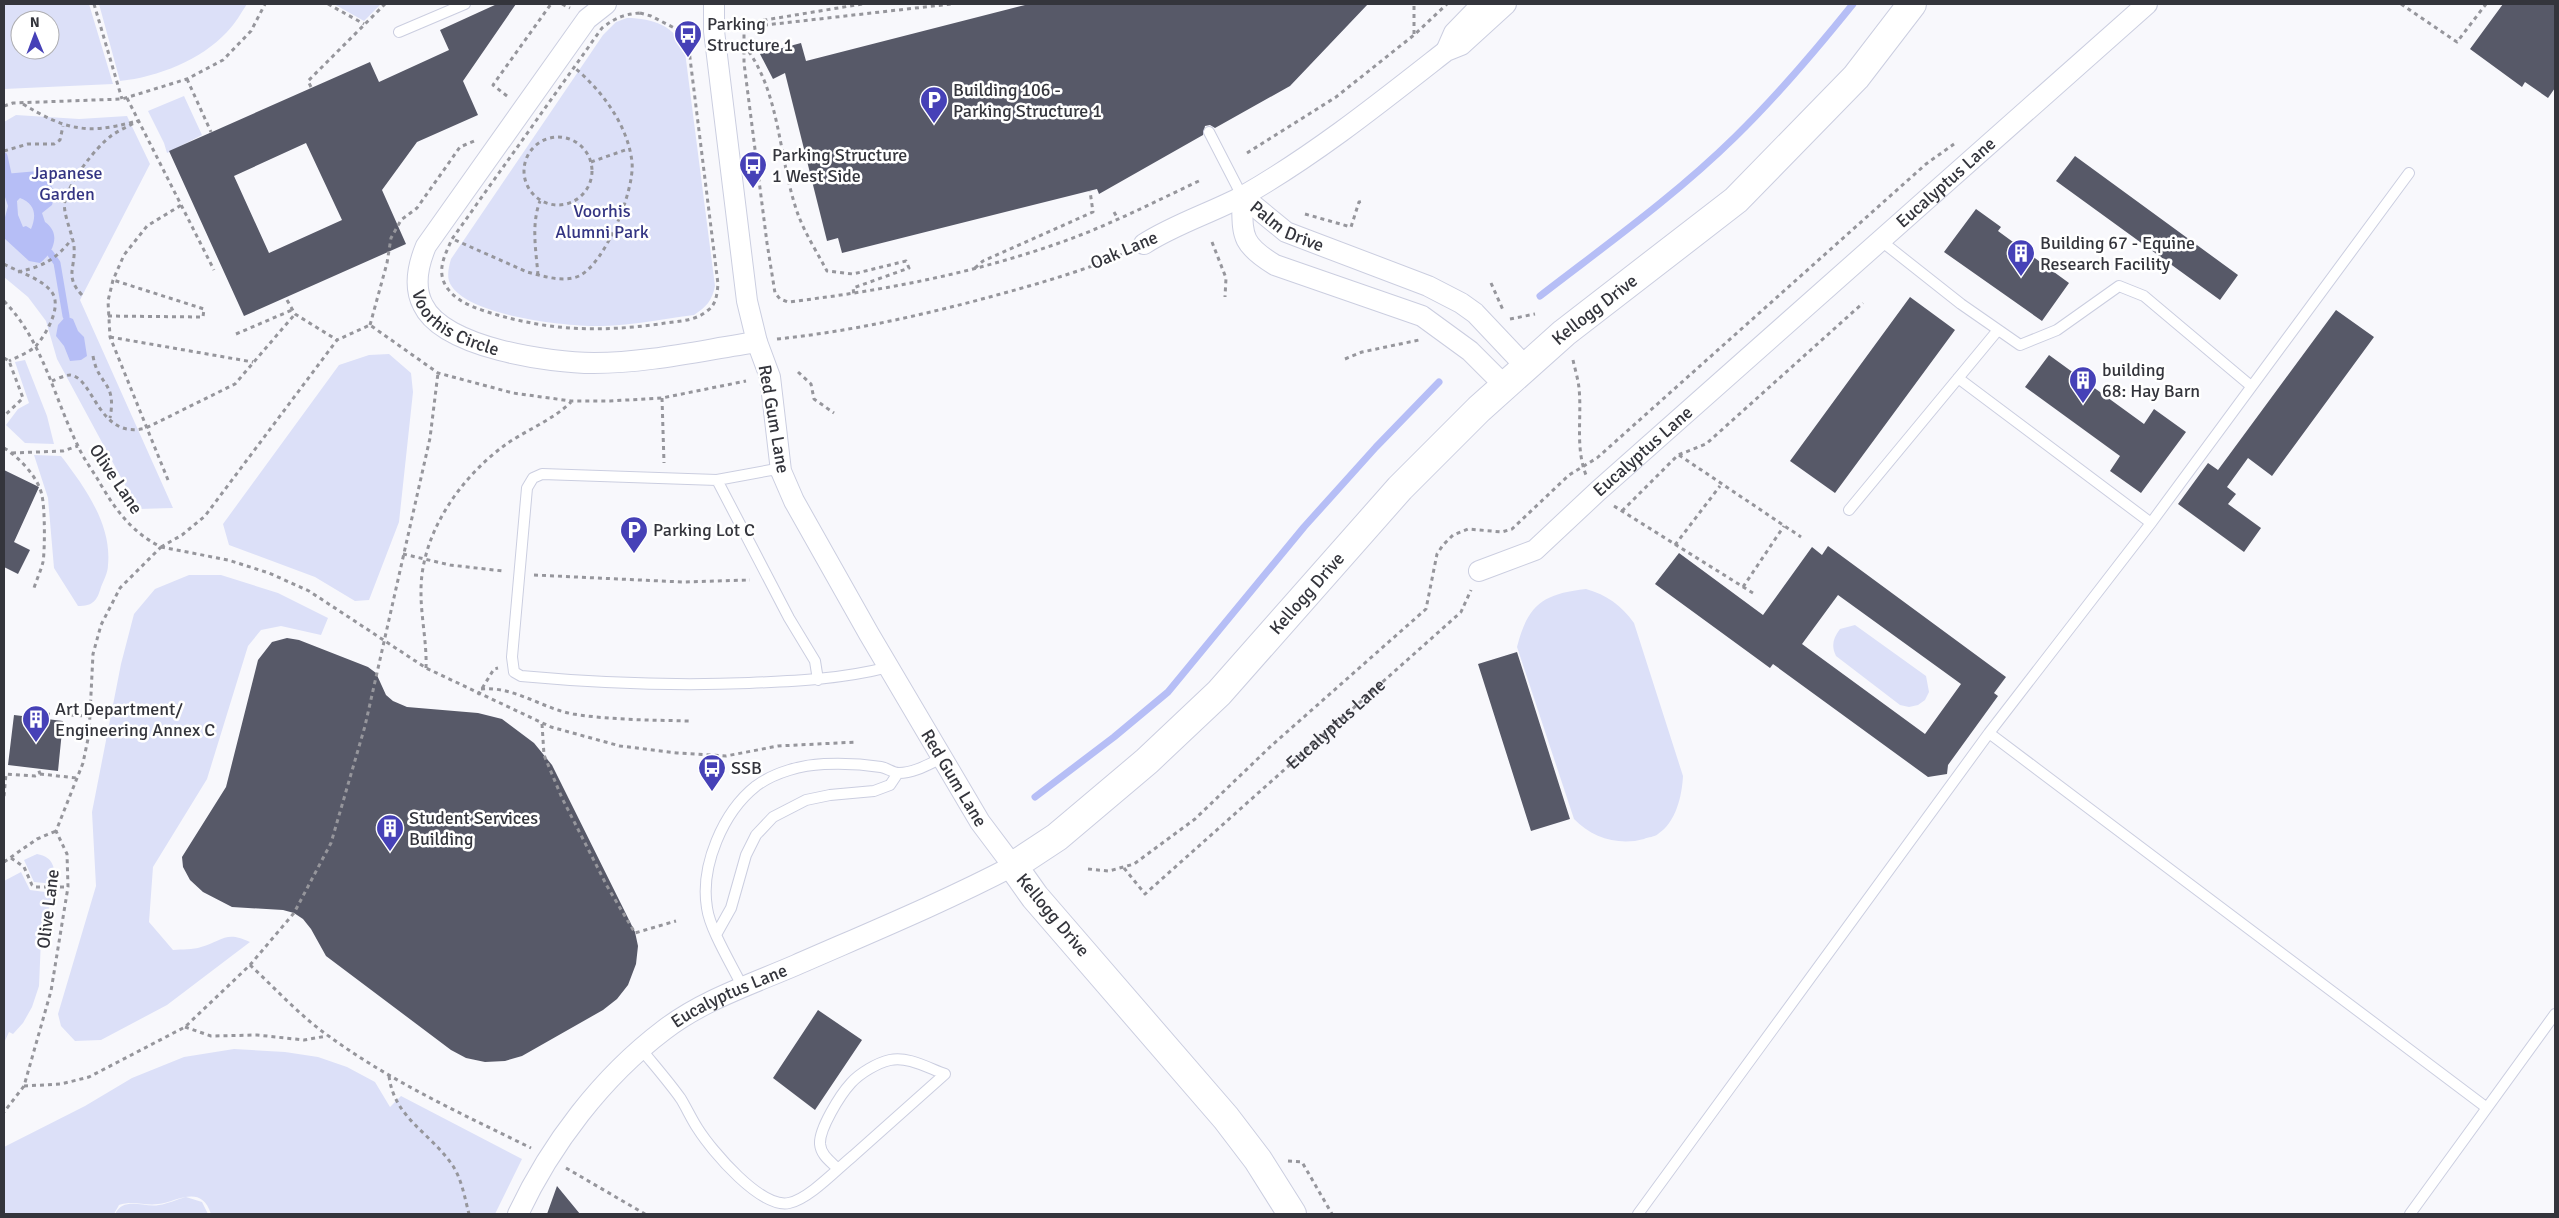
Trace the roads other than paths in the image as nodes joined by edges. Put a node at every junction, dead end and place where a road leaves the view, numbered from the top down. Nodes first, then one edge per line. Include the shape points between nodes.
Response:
1 (465, 4) edge
2 (606, 4) edge
3 (714, 4) edge
4 (1482, 4) edge
5 (1506, 4) edge
6 (1912, 4) edge
7 (2148, 4) edge
8 (399, 32) dead end
9 (1446, 50) junction
10 (1209, 132) dead end
11 (2409, 172) dead end
12 (1242, 196) junction
13 (1880, 240) junction
14 (1144, 244) road end
15 (1998, 330) junction
16 (756, 342) junction
17 (1526, 367) junction
18 (1958, 378) junction
19 (1505, 386) junction
20 (2251, 386) junction
21 (781, 471) junction
22 (717, 480) junction
23 (1849, 510) dead end
24 (2151, 523) junction
25 (1479, 571) road end
26 (888, 667) junction
27 (818, 680) junction
28 (1989, 734) junction
29 (942, 758) junction
30 (898, 774) junction
31 (1013, 866) junction
32 (717, 933) junction
33 (743, 988) junction
34 (2555, 1014) edge
35 (641, 1049) junction
36 (2487, 1108) junction
37 (837, 1168) junction
38 (518, 1214) edge
39 (1292, 1214) edge
40 (1638, 1214) edge
41 (2410, 1214) edge

1 - 8 lane
2 - 16 street, Voorhis Circle via 587,19 426,246 418,270 423,307 442,325 476,342 558,361 596,363
3 - 16 street, Red Gum Lane via 714,31 747,301
4 - 9 street, Oak Lane via 1454,33
5 - 9 street, Oak Lane via 1461,44
6 - 17 street, Kellogg Drive via 1856,77 1736,200 1564,333
7 - 13 street, Eucalyptus Lane
9 - 12 street, Oak Lane via 1368,113
10 - 12 lane
11 - 20 lane
12 - 14 street, Oak Lane
12 - 17 street, Palm Drive via 1286,232 1428,286 1461,303 1475,313
12 - 19 street, Palm Drive via 1243,236 1258,254 1275,265 1422,316 1470,351
13 - 15 lane
13 - 25 street, Eucalyptus Lane via 1535,550
15 - 18 lane
15 - 20 lane via 2020,345 2057,330 2119,286 2144,296
16 - 21 street, Red Gum Lane via 770,376
17 - 19 street, Kellogg Drive
18 - 23 lane
18 - 24 lane
19 - 31 street, Kellogg Drive via 1400,488 1219,693 1147,761 1058,837
20 - 24 lane
21 - 22 lane
21 - 26 street, Red Gum Lane via 805,522
22 - 27 lane via 789,618 815,660
22 - 27 lane via 542,474 533,478 527,488 512,664 514,672 521,676 603,684 693,685
24 - 28 lane
26 - 27 lane
26 - 29 street, Red Gum Lane
28 - 36 lane
28 - 40 lane
29 - 30 lane
29 - 31 street, Red Gum Lane via 980,822
30 - 32 lane via 890,786 874,792 806,800 773,817 756,836 746,855 730,908
30 - 32 lane via 865,765 823,764 786,770 740,800 721,833 709,863 704,888 707,911
31 - 33 street, Eucalyptus Lane via 966,890
31 - 39 street, Kellogg Drive via 1035,897 1226,1118 1258,1160
32 - 33 lane
33 - 35 street, Eucalyptus Lane via 666,1028
34 - 36 lane
35 - 37 lane via 681,1099 713,1150 761,1196 775,1203 789,1203 804,1196
35 - 38 street, Eucalyptus Lane via 594,1098 549,1158
36 - 41 lane
37 - 37 lane via 853,1156 946,1074 905,1059 892,1060 878,1063 851,1083 824,1126 820,1144 822,1154

